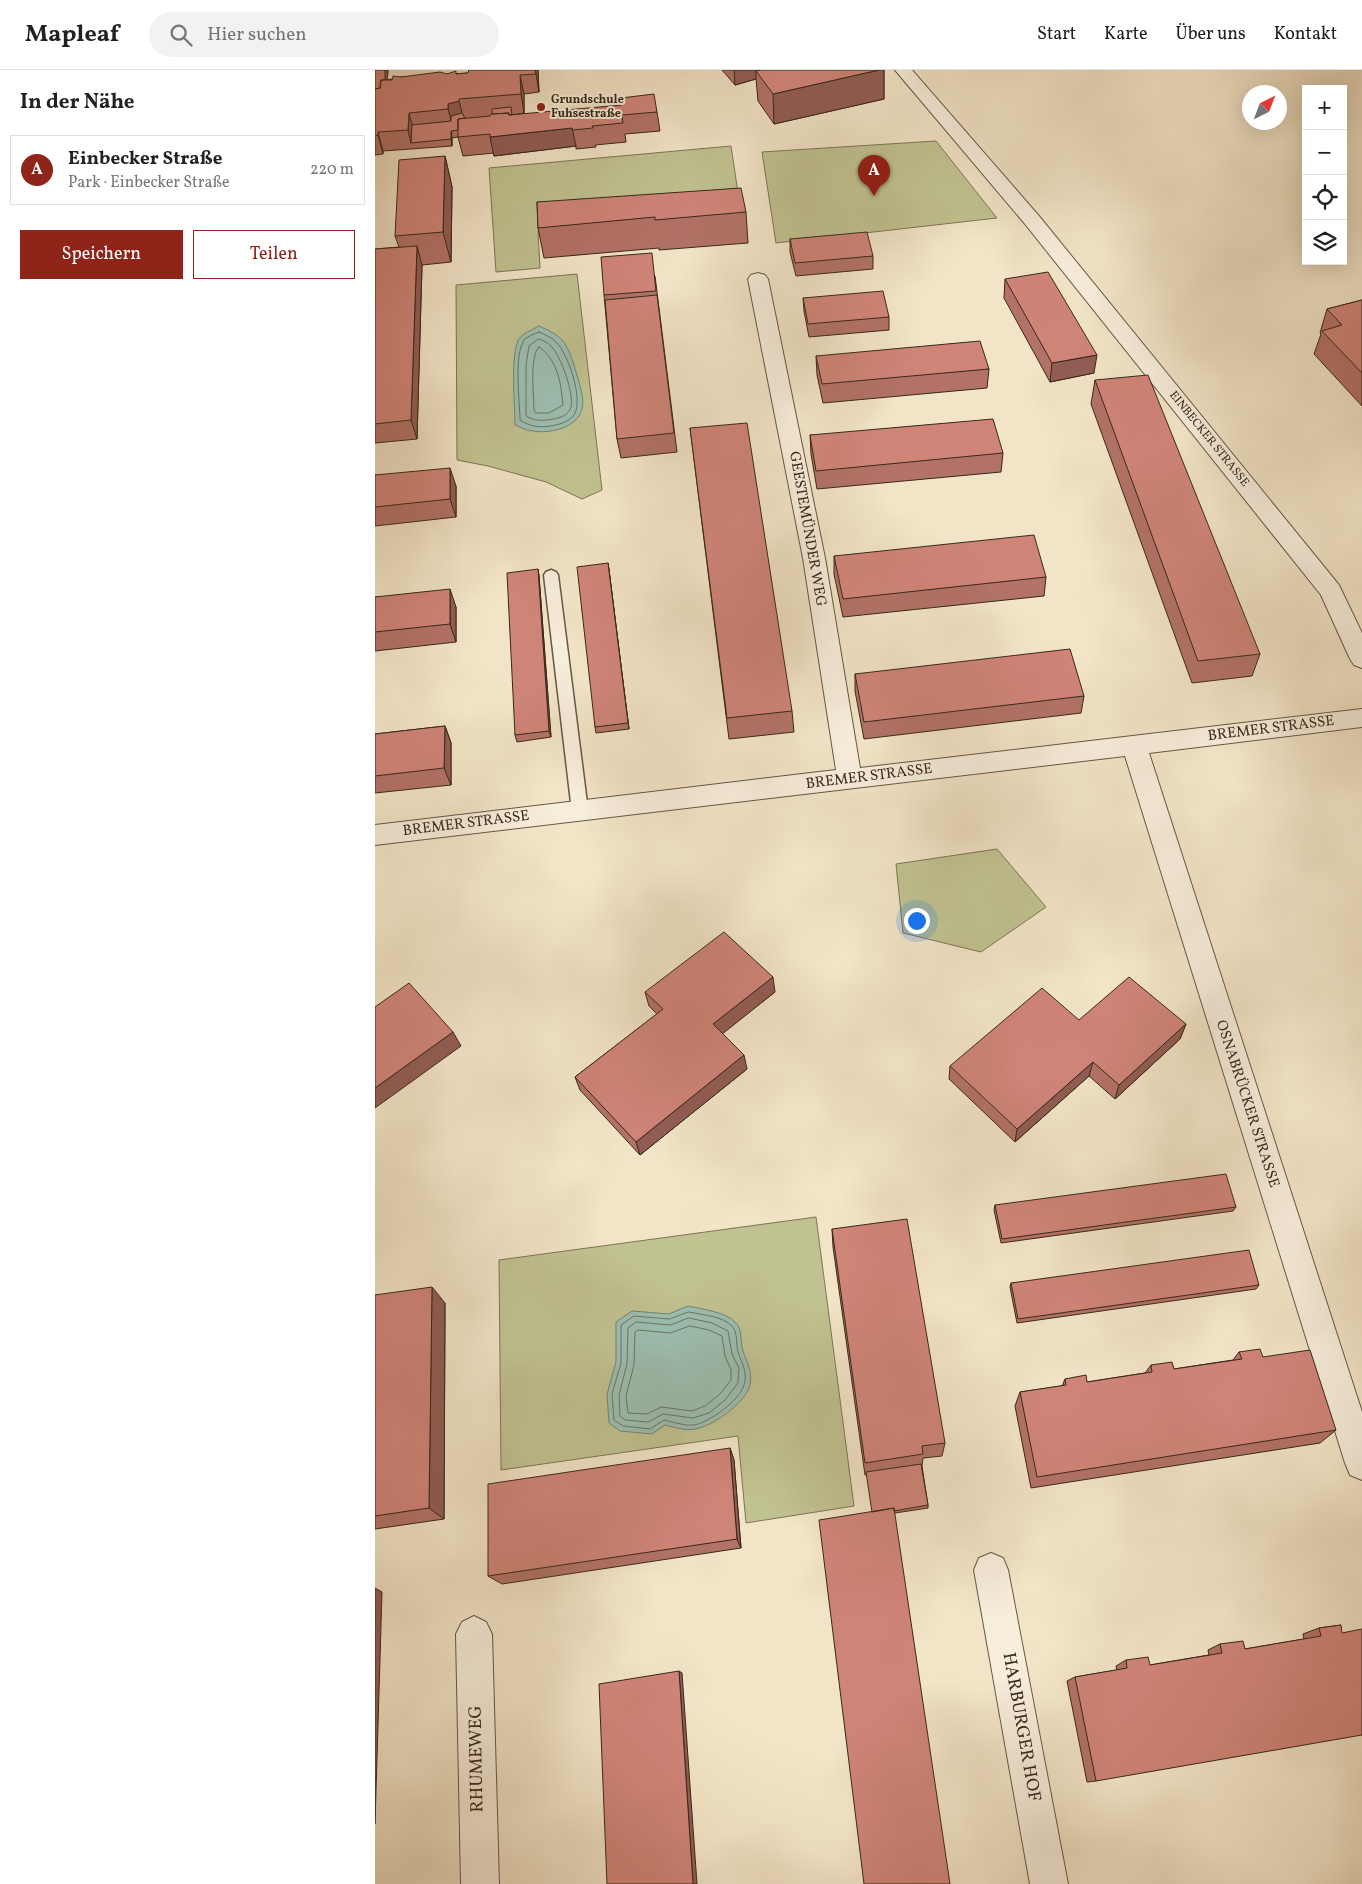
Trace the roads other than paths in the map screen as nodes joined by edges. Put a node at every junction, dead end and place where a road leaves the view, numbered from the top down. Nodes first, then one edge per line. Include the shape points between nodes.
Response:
1 (903, 70) edge
2 (758, 279) dead end
3 (551, 575) dead end
4 (1362, 659) edge
5 (1362, 718) edge
6 (1134, 745) junction
7 (850, 780) junction
8 (580, 811) junction
9 (375, 835) edge
10 (1362, 1463) edge
11 (991, 1570) dead end
12 (474, 1634) dead end
13 (480, 1884) edge
14 (1049, 1884) edge

1 - 4 street, EINBECKER STRASSE via 1032,220 1331,591
2 - 7 street, GEESTEMÜNDER WEG via 814,558
3 - 8 lane
5 - 6 street, BREMER STRASSE
6 - 7 street, BREMER STRASSE
6 - 10 street, OSNABRÜCKER STRASSE
7 - 8 street, BREMER STRASSE
8 - 9 street, BREMER STRASSE
11 - 14 street, HARBURGER HOF
12 - 13 street, RHUMEWEG

